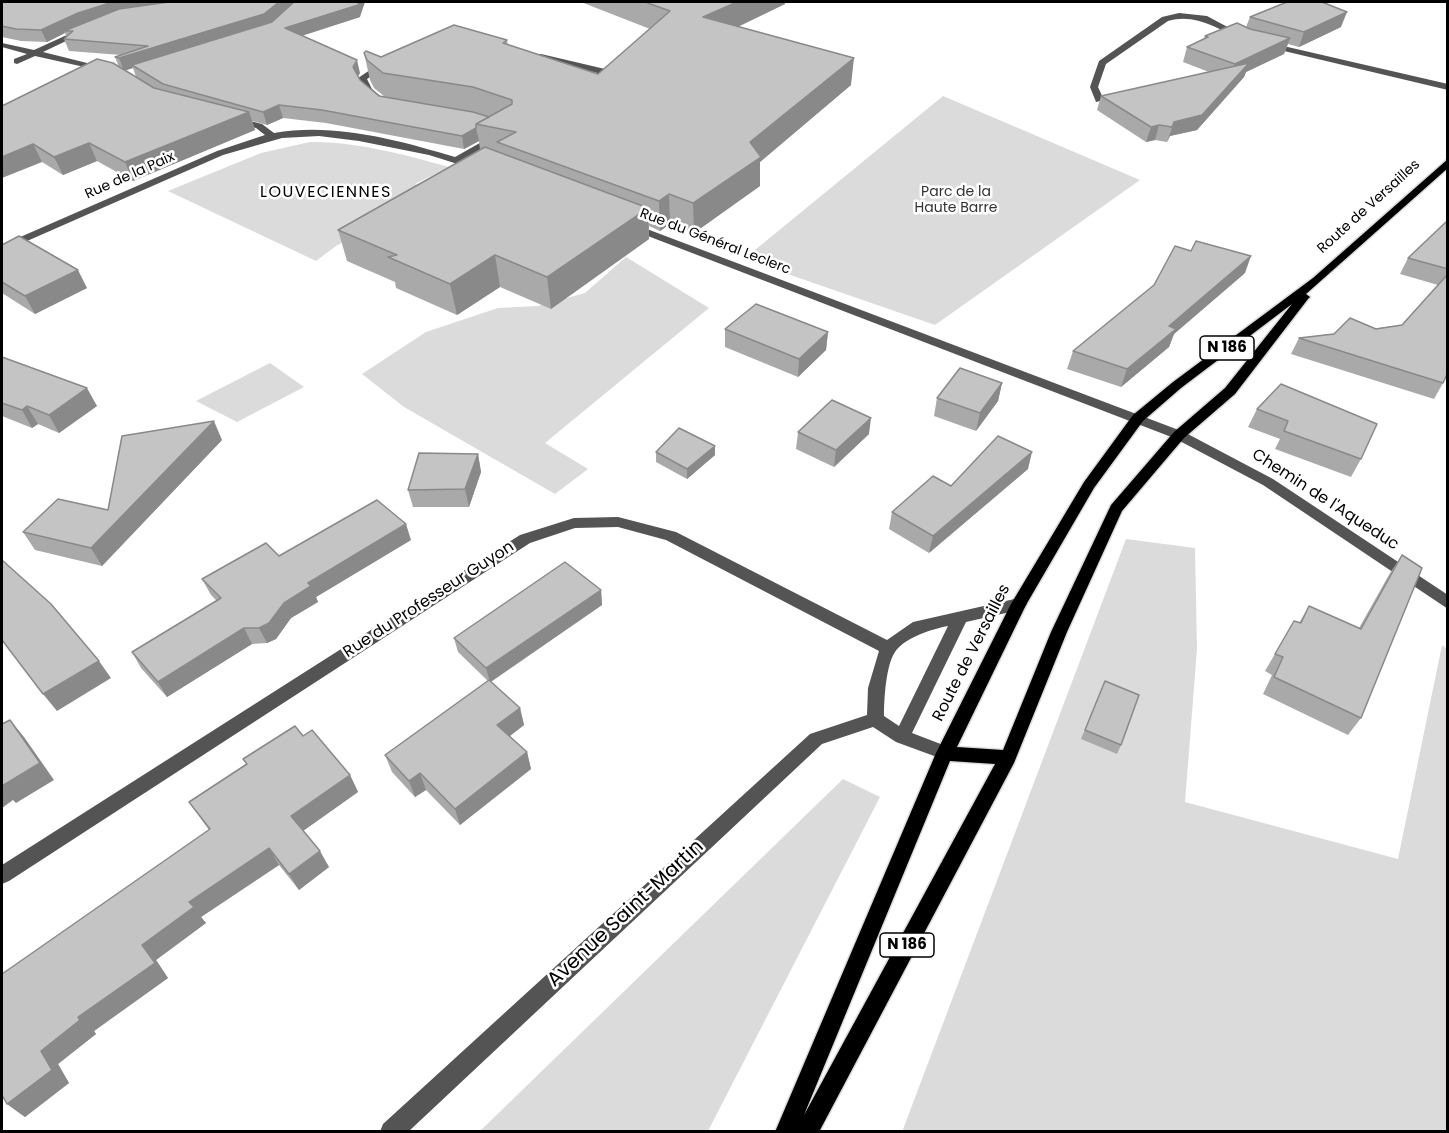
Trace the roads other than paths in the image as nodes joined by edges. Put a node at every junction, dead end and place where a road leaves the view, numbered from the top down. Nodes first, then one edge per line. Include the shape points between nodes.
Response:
1 (96, 26) edge
2 (1248, 40) edge
3 (1259, 43) edge
4 (2, 45) edge
5 (39, 53) junction
6 (533, 54) edge
7 (395, 59) edge
8 (18, 61) dead end
9 (625, 61) edge
10 (113, 73) edge
11 (1448, 87) edge
12 (1099, 100) dead end
13 (385, 104) edge
14 (226, 118) edge
15 (510, 130) edge
16 (272, 136) junction
17 (458, 159) junction
18 (1448, 162) edge
19 (487, 171) edge
20 (620, 222) edge
21 (2, 249) edge
22 (1317, 280) junction
23 (1138, 418) junction
24 (1179, 435) junction
25 (1448, 603) edge
26 (1019, 604) junction
27 (960, 618) junction
28 (888, 648) junction
29 (875, 719) junction
30 (902, 737) junction
31 (945, 753) junction
32 (1008, 758) junction
33 (2, 874) edge
34 (391, 1131) edge
35 (786, 1131) edge
36 (807, 1131) edge

1 - 5 street
2 - 12 street via 1204,18 1179,15 1165,19 1102,63 1094,87
3 - 11 street
4 - 5 street
5 - 8 street
5 - 10 street
6 - 9 street via 606,72
7 - 13 street via 362,78 368,90
14 - 16 street via 259,126
15 - 17 street
16 - 17 street via 333,133
16 - 21 street, Rue de la Paix via 237,146
17 - 19 street
18 - 22 main road, Route de Versailles / N 186
20 - 23 street, Rue du Général Leclerc
22 - 23 main road, Route de Versailles / N 186
22 - 24 main road, Route de Versailles / N 186 via 1230,391
23 - 24 street, Rue du Général Leclerc
23 - 26 main road, Route de Versailles / N 186 via 1089,485
24 - 25 street, Chemin de l'Aqueduc via 1268,482
24 - 32 main road, Route de Versailles / N 186 via 1116,509 1059,632
26 - 27 street
26 - 31 main road, Route de Versailles / N 186
27 - 28 street via 920,626
27 - 30 street
28 - 29 street via 876,688
28 - 33 street, Rue du Professeur Guyon via 671,536 618,522 574,523 525,539
29 - 30 street
29 - 34 street, Avenue Saint-Martin via 816,739
30 - 31 street
31 - 32 main road
31 - 35 main road, Route de Versailles / N 186
32 - 36 main road, Route de Versailles / N 186

